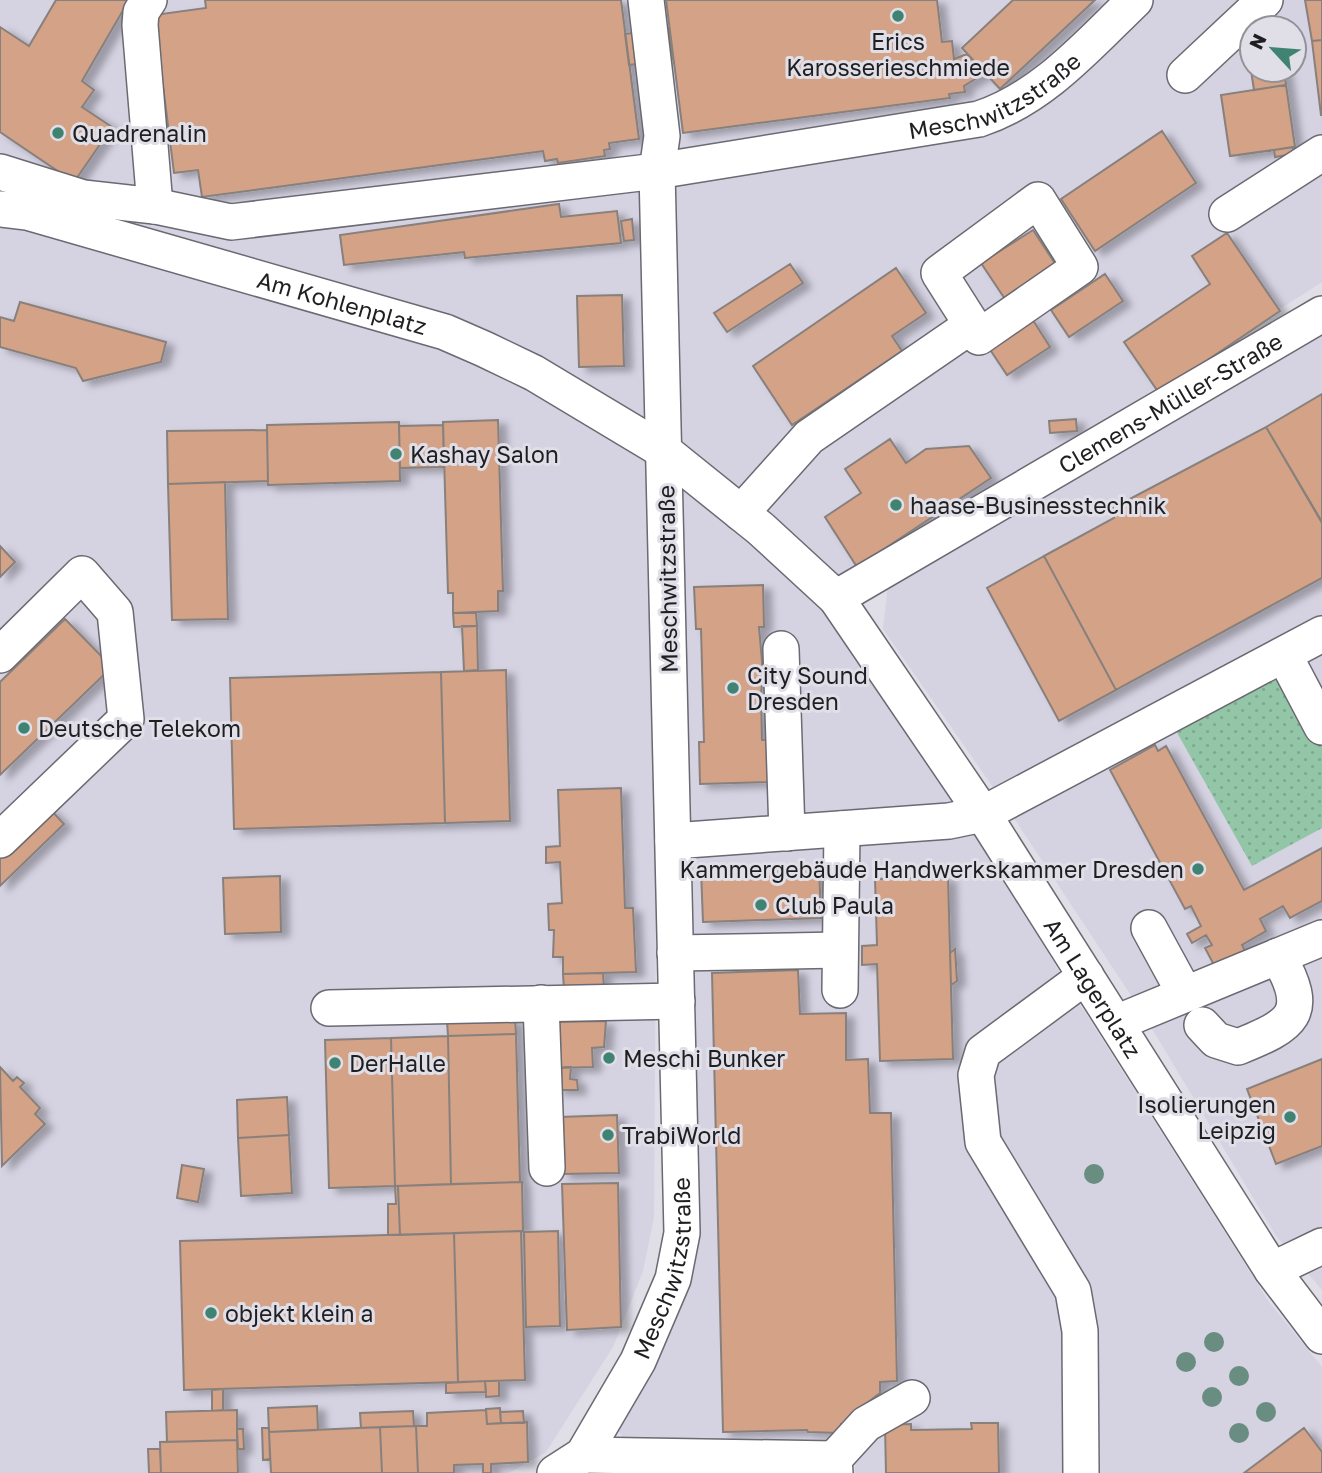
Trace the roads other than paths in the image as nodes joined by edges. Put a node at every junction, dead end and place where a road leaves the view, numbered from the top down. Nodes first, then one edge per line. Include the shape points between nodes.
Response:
1 (149, 0) edge
2 (646, 0) edge
3 (1136, 0) edge
4 (1265, 0) edge
5 (1185, 75) dead end
6 (1322, 153) edge
7 (657, 171) junction
8 (0, 172) edge
9 (155, 206) junction
10 (0, 209) edge
11 (1227, 214) dead end
12 (1322, 314) edge
13 (972, 325) dead end
14 (664, 451) junction
15 (741, 513) junction
16 (836, 598) junction
17 (1322, 635) edge
18 (781, 649) dead end
19 (0, 655) edge
20 (1284, 655) junction
21 (1322, 727) edge
22 (983, 814) junction
23 (842, 829) junction
24 (787, 833) junction
25 (0, 840) edge
26 (673, 841) junction
27 (1149, 928) dead end
28 (1322, 938) edge
29 (841, 950) junction
30 (676, 953) junction
31 (1278, 956) junction
32 (1087, 976) junction
33 (840, 989) dead end
34 (1185, 994) junction
35 (677, 1000) junction
36 (541, 1003) junction
37 (329, 1008) dead end
38 (1116, 1023) junction
39 (1202, 1025) dead end
40 (547, 1168) dead end
41 (1322, 1246) edge
42 (1272, 1270) junction
43 (1322, 1336) edge
44 (912, 1398) dead end
45 (569, 1464) edge
46 (835, 1466) edge
47 (1081, 1473) edge

1 - 9 street via 140,25
2 - 7 street via 662,136
3 - 7 street, Meschwitzstraße via 1045,85 1002,112
4 - 5 street
6 - 11 street
7 - 9 street via 230,222
7 - 14 street, Meschwitzstraße
8 - 9 street via 83,198
10 - 14 street, Am Kohlenplatz via 27,212 445,332 534,373
12 - 16 street, Clemens-Müller-Straße
13 - 15 street via 809,437
14 - 15 street, Am Lagerplatz
14 - 26 street, Meschwitzstraße
15 - 16 street, Am Lagerplatz
16 - 22 street, Am Lagerplatz
17 - 20 street
18 - 24 street
19 - 25 street via 82,574 116,612 126,719
20 - 21 street
20 - 22 street
22 - 23 street
22 - 32 street, Am Lagerplatz
23 - 24 street
23 - 29 street
24 - 26 street
26 - 30 street, Meschwitzstraße
27 - 34 street
28 - 31 street
29 - 30 street
29 - 33 street
30 - 35 street, Meschwitzstraße
31 - 34 street
31 - 39 street via 1293,982 1294,1009 1282,1029 1238,1047 1216,1040
32 - 38 street, Am Lagerplatz
32 - 47 street via 983,1052 976,1075 983,1142 1073,1291 1080,1331
34 - 38 street
35 - 36 street
35 - 45 street, Meschwitzstraße via 682,1233 673,1279 638,1361
36 - 37 street
36 - 40 street
38 - 42 street, Am Lagerplatz
41 - 42 street
42 - 43 street, Am Lagerplatz
44 - 46 street via 866,1424
45 - 46 street

